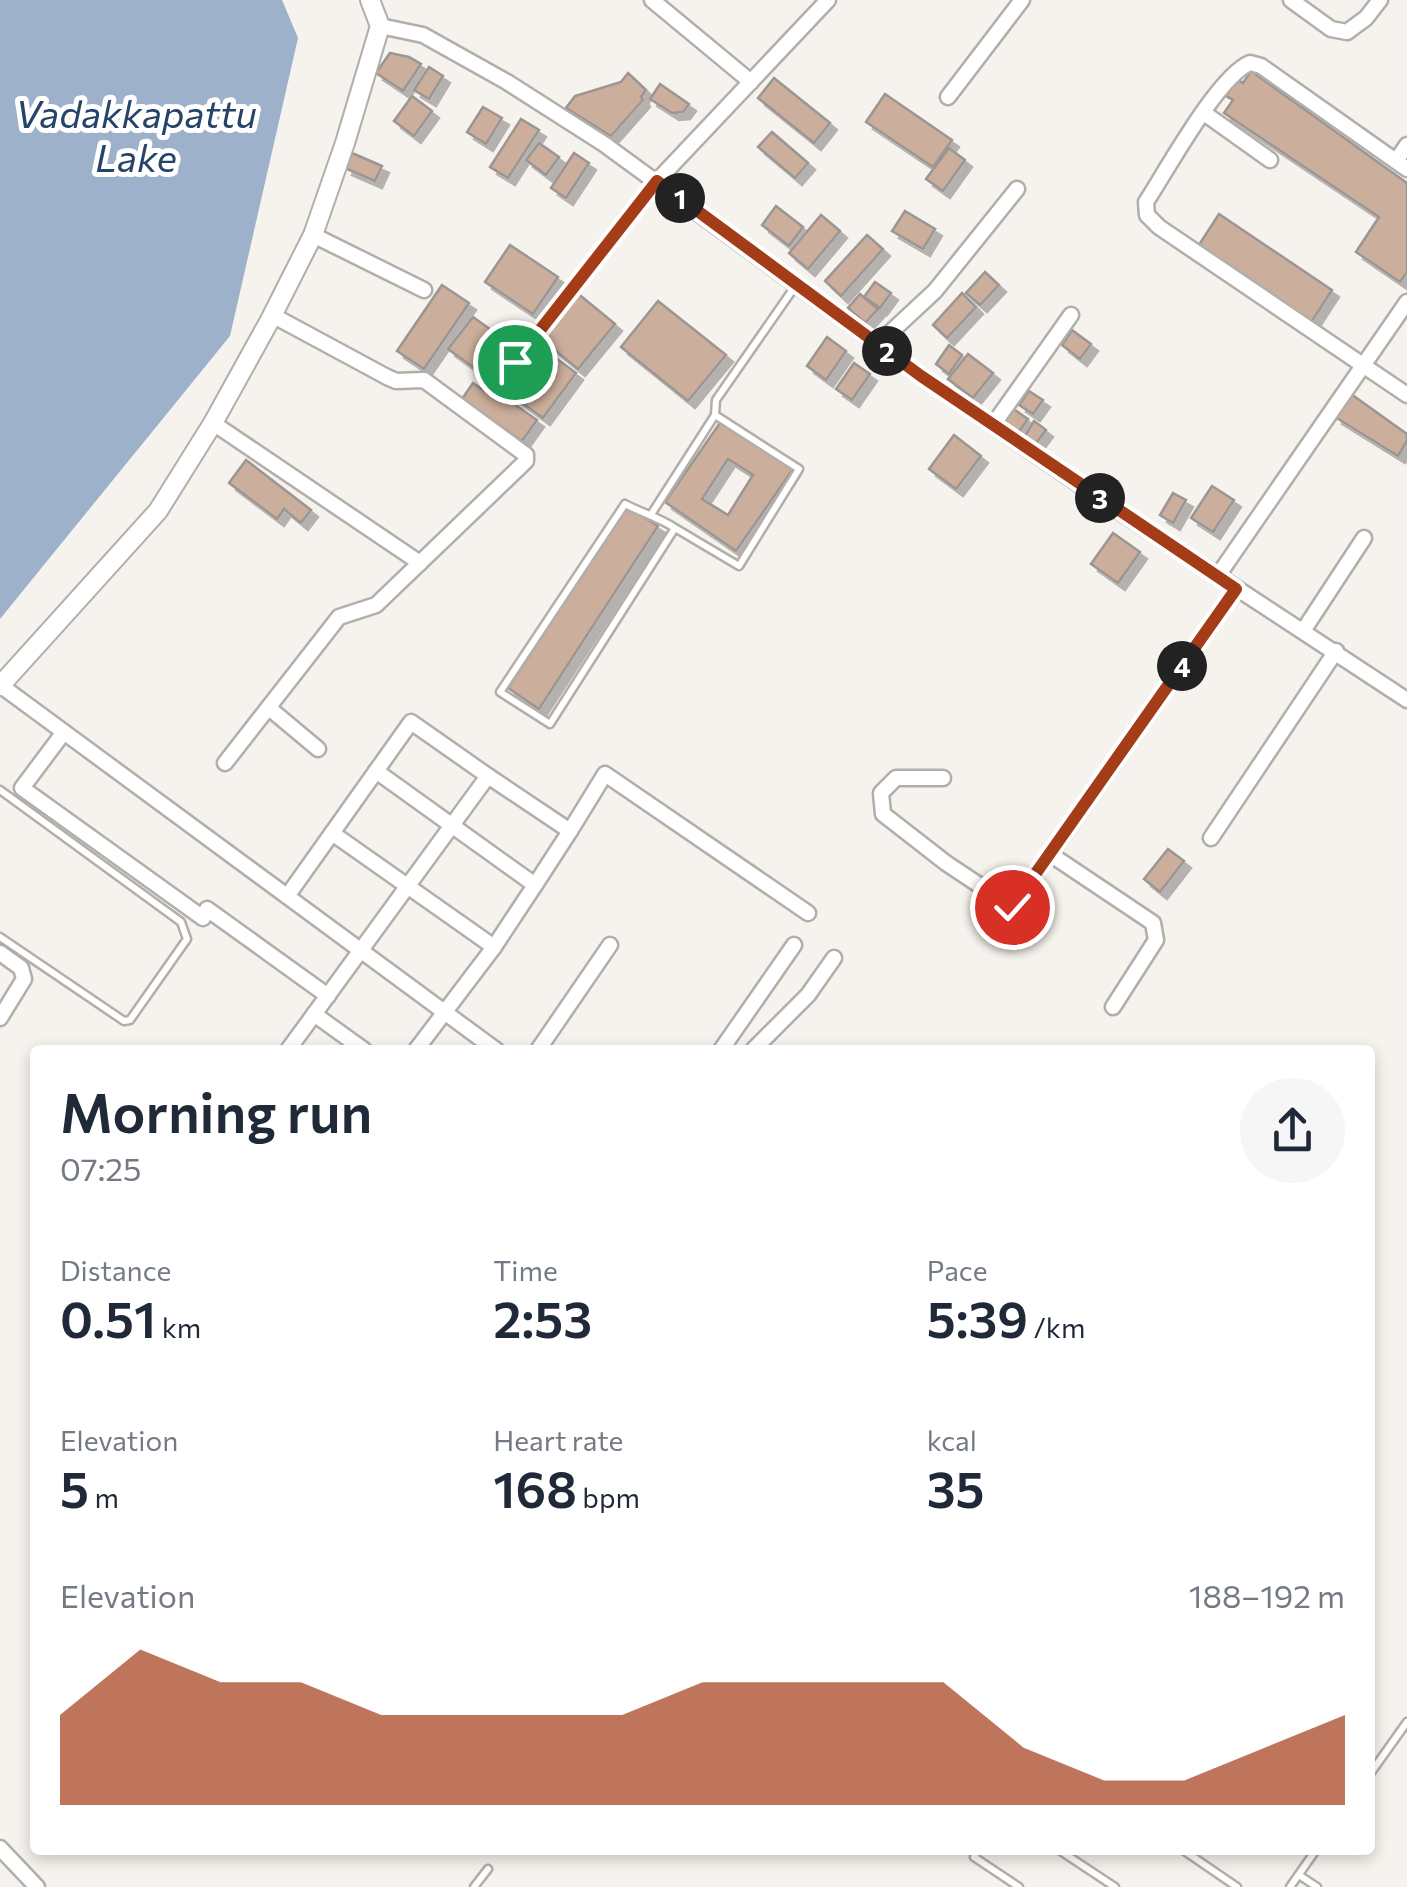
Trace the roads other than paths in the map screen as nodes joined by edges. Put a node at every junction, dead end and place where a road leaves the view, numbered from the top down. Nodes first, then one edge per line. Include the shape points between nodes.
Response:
1 (370, 0) edge
2 (652, 0) edge
3 (828, 0) edge
4 (1022, 0) edge
5 (1291, 0) edge
6 (1380, 0) edge
7 (380, 26) junction
8 (751, 82) junction
9 (948, 97) dead end
10 (1204, 112) junction
11 (1407, 144) edge
12 (1270, 160) dead end
13 (1401, 165) edge
14 (657, 181) junction
15 (1017, 189) dead end
16 (313, 235) junction
17 (796, 284) junction
18 (424, 290) dead end
19 (1407, 302) edge
20 (272, 315) junction
21 (1071, 315) dead end
22 (878, 344) junction
23 (515, 362) dead end
24 (1362, 367) junction
25 (1407, 395) edge
26 (715, 415) junction
27 (213, 423) junction
28 (992, 425) junction
29 (652, 513) junction
30 (675, 528) junction
31 (1364, 538) dead end
32 (420, 563) junction
33 (1217, 577) junction
34 (1236, 589) junction
35 (1302, 631) junction
36 (1336, 651) junction
37 (0, 686) edge
38 (1407, 700) edge
39 (269, 708) junction
40 (64, 732) junction
41 (318, 748) dead end
42 (225, 763) dead end
43 (376, 771) junction
44 (488, 776) junction
45 (943, 778) dead end
46 (0, 790) edge
47 (453, 825) junction
48 (570, 831) junction
49 (332, 833) junction
50 (1211, 838) dead end
51 (1050, 854) junction
52 (535, 884) junction
53 (409, 886) junction
54 (288, 895) junction
55 (808, 913) dead end
56 (0, 937) edge
57 (610, 945) dead end
58 (794, 945) dead end
59 (494, 947) junction
60 (363, 950) junction
61 (0, 953) edge
62 (834, 958) dead end
63 (328, 996) junction
64 (1113, 1006) dead end
65 (444, 1013) junction
66 (314, 1014) junction
67 (0, 1018) edge
68 (292, 1045) edge
69 (357, 1045) edge
70 (420, 1045) edge
71 (489, 1045) edge
72 (541, 1045) edge
73 (724, 1045) edge
74 (759, 1045) edge
75 (1407, 1722) edge
76 (1375, 1767) edge
77 (0, 1848) edge
78 (975, 1855) edge
79 (1067, 1855) edge
80 (1190, 1855) edge
81 (1313, 1855) edge
82 (488, 1869) dead end
83 (1299, 1875) junction
84 (37, 1887) edge
85 (474, 1887) edge
86 (1019, 1887) edge
87 (1115, 1887) edge
88 (1237, 1887) edge
89 (1290, 1887) edge
90 (1317, 1887) edge

1 - 7 street
2 - 8 street
3 - 8 street
4 - 9 street
5 - 6 street via 1347,32
7 - 14 street via 422,35 507,82
7 - 16 street
8 - 14 street
10 - 12 street
10 - 13 street via 1250,62
10 - 24 street via 1146,202 1147,215
11 - 13 street
14 - 17 street
14 - 23 street
15 - 22 street via 935,291
16 - 18 street
16 - 20 street
17 - 22 street
17 - 26 lane via 716,400
19 - 24 street
20 - 27 street
20 - 32 street via 387,377 424,380 526,455
21 - 28 street
22 - 28 street
24 - 25 street
24 - 33 street
26 - 29 lane
26 - 30 lane via 799,468 739,566
27 - 32 street
27 - 37 street via 158,511
28 - 33 street
29 - 30 lane
29 - 30 lane via 625,504 500,692 550,724
31 - 35 street
32 - 39 street via 376,605 339,617
33 - 34 street
34 - 35 street
34 - 51 street
35 - 36 street
36 - 38 street
36 - 50 street
37 - 40 street
39 - 41 street
39 - 42 street
40 - 54 street
40 - 63 street via 22,788 203,918 207,909
43 - 44 street via 410,722
43 - 47 street
43 - 49 street
44 - 47 street
44 - 48 street
45 - 51 street via 896,778 880,793 884,814 1012,907
46 - 56 lane via 181,922 187,939 124,1021
47 - 52 street
47 - 53 street
48 - 52 street
48 - 55 street via 606,774
49 - 53 street
49 - 54 street
51 - 64 street via 1153,923 1156,940
52 - 59 street
53 - 59 street
53 - 60 street
54 - 60 street
57 - 72 street
58 - 73 street
59 - 65 street
60 - 63 street
60 - 65 street
61 - 67 street via 24,978
62 - 74 street
63 - 66 street
65 - 70 street
65 - 71 street
66 - 68 street
66 - 69 street
75 - 76 lane
77 - 84 street
78 - 86 lane
79 - 87 lane
80 - 88 lane
81 - 83 lane
82 - 85 lane
83 - 89 lane
83 - 90 lane

